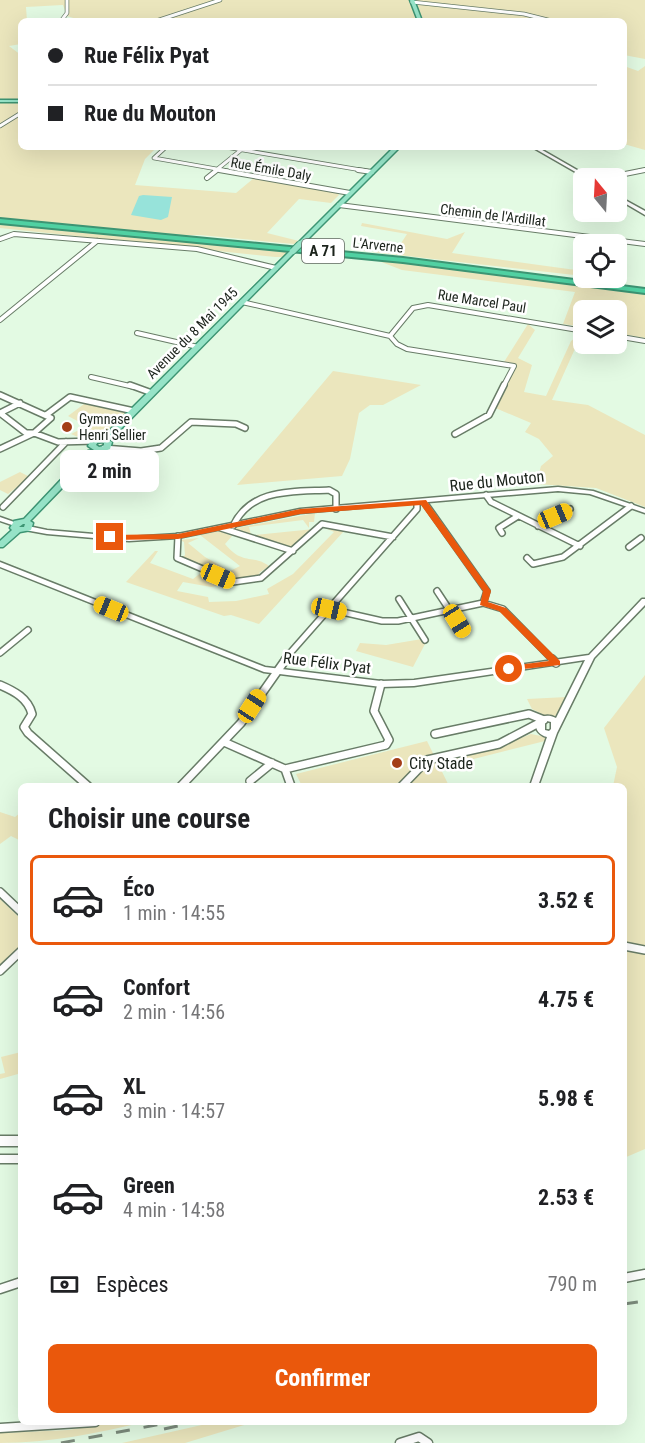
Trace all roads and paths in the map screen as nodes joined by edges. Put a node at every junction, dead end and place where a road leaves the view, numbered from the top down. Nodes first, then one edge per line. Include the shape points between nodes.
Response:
1 (67, 0) edge
2 (220, 0) edge
3 (412, 1) edge
4 (63, 18) edge
5 (166, 18) edge
6 (419, 18) edge
7 (540, 18) edge
8 (0, 101) edge
9 (18, 101) edge
10 (18, 115) edge
11 (0, 126) edge
12 (163, 150) edge
13 (240, 150) edge
14 (253, 150) edge
15 (394, 150) edge
16 (539, 150) edge
17 (573, 169) edge
18 (216, 170) junction
19 (645, 170) edge
20 (372, 172) junction
21 (627, 174) edge
22 (207, 178) dead end
23 (350, 193) junction
24 (627, 202) edge
25 (339, 204) junction
26 (645, 213) edge
27 (0, 219) edge
28 (0, 239) edge
29 (97, 241) junction
30 (645, 244) edge
31 (276, 268) junction
32 (645, 289) edge
33 (242, 302) junction
34 (3, 316) edge
35 (0, 320) edge
36 (573, 329) edge
37 (136, 333) dead end
38 (390, 336) junction
39 (627, 338) edge
40 (645, 341) edge
41 (198, 346) junction
42 (91, 377) dead end
43 (152, 393) junction
44 (0, 395) edge
45 (20, 403) junction
46 (134, 411) junction
47 (0, 413) edge
48 (46, 415) junction
49 (245, 428) dead end
50 (34, 433) junction
51 (111, 434) junction
52 (454, 434) dead end
53 (66, 442) junction
54 (93, 445) junction
55 (106, 446) junction
56 (0, 449) edge
57 (486, 495) junction
58 (12, 497) junction
59 (3, 498) dead end
60 (420, 502) junction
61 (631, 506) junction
62 (3, 507) dead end
63 (336, 509) junction
64 (570, 509) dead end
65 (645, 511) edge
66 (518, 516) junction
67 (0, 519) edge
68 (27, 525) junction
69 (233, 526) junction
70 (538, 526) junction
71 (16, 527) junction
72 (221, 528) junction
73 (502, 533) dead end
74 (178, 536) junction
75 (393, 537) junction
76 (641, 538) dead end
77 (635, 543) junction
78 (0, 545) edge
79 (580, 546) junction
80 (629, 547) dead end
81 (645, 547) edge
82 (293, 551) junction
83 (527, 558) dead end
84 (0, 564) edge
85 (437, 591) dead end
86 (399, 599) dead end
87 (645, 601) edge
88 (483, 603) junction
89 (329, 609) junction
90 (450, 610) junction
91 (411, 618) junction
92 (28, 630) dead end
93 (464, 632) dead end
94 (425, 640) dead end
95 (0, 653) edge
96 (591, 657) junction
97 (556, 663) junction
98 (274, 672) junction
99 (381, 684) junction
100 (0, 685) edge
101 (548, 728) junction
102 (435, 734) dead end
103 (224, 742) junction
104 (272, 763) junction
105 (285, 769) junction
106 (250, 781) dead end
107 (85, 783) edge
108 (184, 783) edge
109 (290, 783) edge
110 (405, 783) edge
111 (535, 783) edge
112 (0, 892) edge
113 (18, 909) edge
114 (627, 947) edge
115 (645, 950) edge
116 (18, 954) edge
117 (0, 971) edge
118 (18, 1141) edge
119 (0, 1142) edge
120 (18, 1159) edge
121 (0, 1160) edge
122 (645, 1274) edge
123 (627, 1277) edge
124 (18, 1283) edge
125 (0, 1289) edge
126 (48, 1425) edge
127 (0, 1428) edge
128 (400, 1443) edge
129 (428, 1443) edge

1 - 4 street
2 - 5 street via 200,3
3 - 6 main road
3 - 7 street
8 - 9 main road
10 - 11 street
12 - 18 street, Rue Émile Daly via 154,158
13 - 18 street
14 - 20 street
15 - 20 main road, Avenue du 8 Mai 1945
16 - 17 street
18 - 22 street
18 - 23 street, Rue Émile Daly
19 - 21 street
20 - 23 main road, Avenue du 8 Mai 1945
23 - 25 main road, Avenue du 8 Mai 1945
24 - 26 street
25 - 30 street, Chemin de l'Ardillat via 476,225
25 - 31 main road, Avenue du 8 Mai 1945, bridge
27 - 32 highway, L'Arverne / A 71
28 - 29 street via 14,234
29 - 31 street via 197,249
29 - 34 street
31 - 33 main road, Avenue du 8 Mai 1945
33 - 38 street
33 - 41 main road, Avenue du 8 Mai 1945
34 - 35 street
36 - 38 street, Rue Marcel Paul via 428,305 413,308
37 - 41 street
38 - 52 street via 407,349 514,366 489,415
39 - 40 street
41 - 43 main road, Avenue du 8 Mai 1945
42 - 43 street
43 - 46 main road, Avenue du 8 Mai 1945
44 - 45 street
45 - 47 street
45 - 48 street
46 - 48 street via 70,397
46 - 51 main road, Avenue du 8 Mai 1945
47 - 50 street via 26,433
48 - 50 street via 51,418 49,422
49 - 55 street via 191,422 161,447 141,451
50 - 53 street
50 - 56 street
51 - 54 main road, Avenue du 8 Mai 1945
51 - 55 main road, Avenue du 8 Mai 1945
53 - 54 street
53 - 58 street
54 - 55 main road, Avenue du 8 Mai 1945
54 - 55 main road
54 - 68 main road, Avenue du 8 Mai 1945
57 - 60 street, Rue du Mouton
57 - 61 street, Rue du Mouton via 570,489 605,495
57 - 66 street via 491,502
58 - 59 street
58 - 62 street
60 - 63 street, Rue du Mouton
60 - 75 street
60 - 88 street via 487,591
61 - 65 street, Rue du Mouton
61 - 79 street
63 - 69 street, Rue du Mouton via 300,511
63 - 69 street via 336,494 329,490 266,495 251,500
64 - 70 street
66 - 70 street
66 - 73 street via 499,528
67 - 71 street
68 - 71 main road
68 - 74 street, Rue du Mouton via 47,532 129,539
69 - 72 street, Rue du Mouton
70 - 79 street
71 - 78 main road
72 - 74 street, Rue du Mouton
72 - 82 street
74 - 82 street via 177,558 233,582 261,578
75 - 82 street via 322,524
75 - 89 street
76 - 77 street
77 - 80 street
77 - 81 street
79 - 83 street via 563,557 543,562 532,564
84 - 98 street, Rue Félix Pyat
85 - 90 street
86 - 91 street
87 - 96 street
88 - 90 street
88 - 97 street via 503,609
89 - 91 street via 382,621
89 - 98 street
90 - 91 street
90 - 93 street
91 - 94 street
92 - 95 street
96 - 97 street, Rue Félix Pyat
96 - 101 street via 564,715
97 - 99 street, Rue Félix Pyat
98 - 99 street, Rue Félix Pyat
98 - 103 street via 242,723
99 - 105 street via 374,711 388,744
100 - 107 street via 19,694 31,707 33,714 24,727 28,733
101 - 102 street via 529,714
101 - 110 street via 526,729 499,744 428,760
101 - 111 street
103 - 104 street
103 - 108 street
104 - 105 street
104 - 106 street
105 - 109 street
112 - 113 street
114 - 115 street
116 - 117 street
118 - 119 street
120 - 121 street
122 - 123 street
124 - 125 street
126 - 127 street
128 - 129 street via 419,1437

